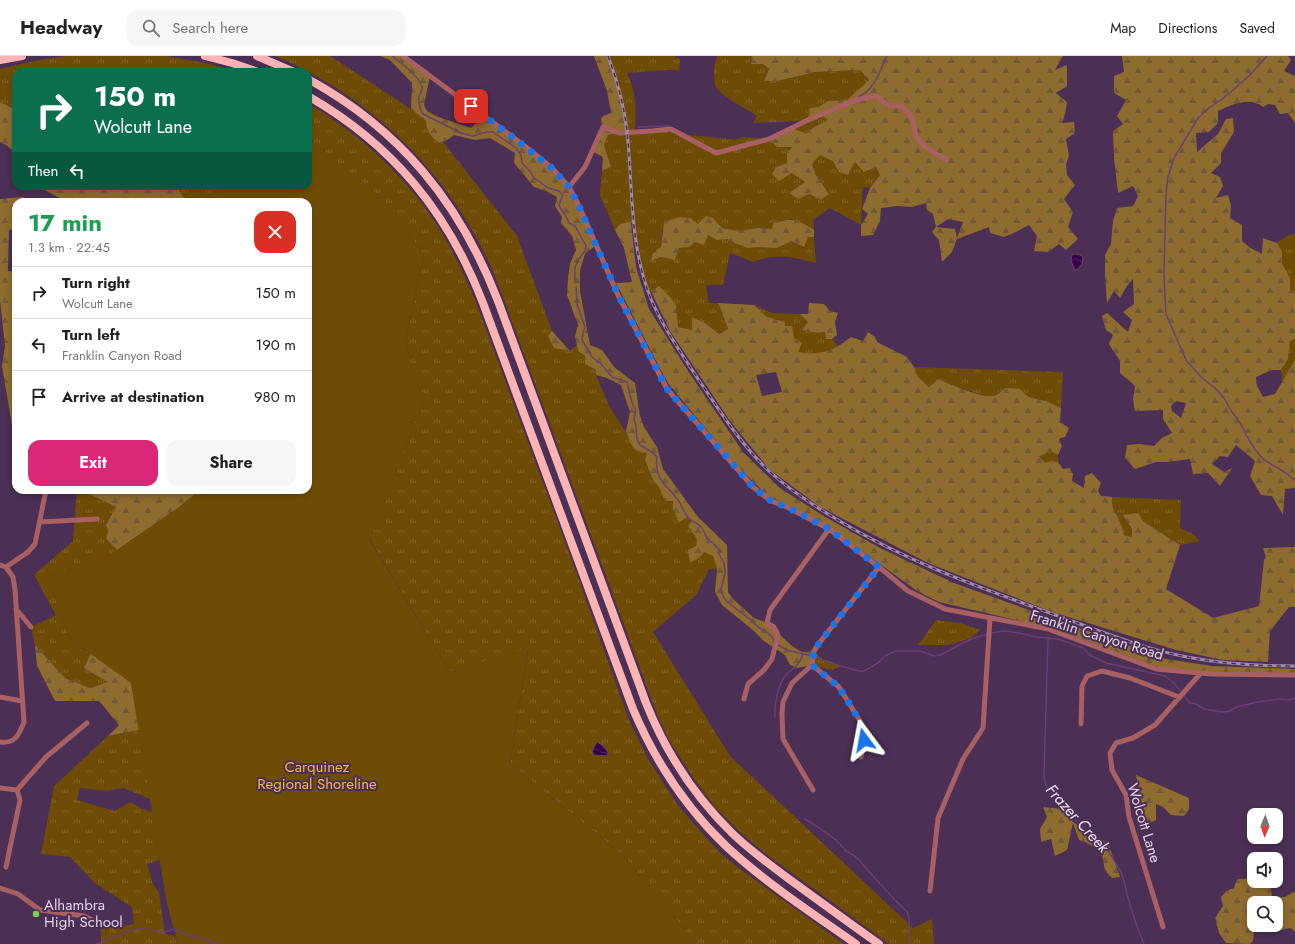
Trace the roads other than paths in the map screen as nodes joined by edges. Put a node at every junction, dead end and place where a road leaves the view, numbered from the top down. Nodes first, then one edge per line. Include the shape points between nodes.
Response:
1 (22, 56) edge
2 (205, 56) edge
3 (257, 56) edge
4 (402, 56) edge
5 (0, 60) edge
6 (246, 68) edge
7 (285, 68) edge
8 (312, 81) edge
9 (312, 99) edge
10 (946, 160) dead end
11 (569, 187) junction
12 (45, 494) edge
13 (97, 519) dead end
14 (40, 522) junction
15 (829, 529) junction
16 (0, 565) edge
17 (6, 567) junction
18 (879, 567) junction
19 (16, 609) junction
20 (990, 618) junction
21 (31, 627) dead end
22 (812, 665) junction
23 (1200, 674) junction
24 (1295, 675) edge
25 (0, 697) edge
26 (1179, 697) junction
27 (744, 699) dead end
28 (22, 701) junction
29 (87, 723) dead end
30 (1082, 724) dead end
31 (0, 742) edge
32 (862, 757) dead end
33 (0, 788) edge
34 (17, 790) junction
35 (814, 790) dead end
36 (6, 867) dead end
37 (0, 888) edge
38 (930, 890) dead end
39 (101, 924) dead end
40 (1163, 927) dead end
41 (856, 944) edge
42 (879, 944) edge

1 - 5 highway
2 - 6 highway
3 - 7 highway
4 - 11 street, Franklin Canyon Road via 526,147 552,168
8 - 42 highway via 357,110 403,149 442,194 474,246 498,301 646,704 683,774 710,810 749,848
9 - 41 highway via 351,124 392,160 433,207 459,249 483,303 634,708 665,771 694,811 732,851
10 - 11 street via 924,146 916,136 912,117 901,106 888,105 876,96 856,100 769,139 716,153 671,129 619,133 603,127 585,167
11 - 15 street, Franklin Canyon Road via 618,295 667,389 753,487 771,501
12 - 14 street
13 - 14 street
14 - 17 street via 35,544
15 - 18 street, Franklin Canyon Road
15 - 27 street via 770,610 767,623 774,627 778,634 772,659 748,684
16 - 17 street
17 - 19 street via 13,577
18 - 20 street, Franklin Canyon Road via 908,591 945,609
18 - 22 street via 820,642 814,651
19 - 21 street
19 - 28 street
20 - 23 street, Franklin Canyon Road via 1048,629 1156,669
20 - 38 street via 983,728 963,759 938,818
22 - 32 street via 839,687 860,721 864,740
22 - 35 street via 792,683 783,702 782,714 784,738
23 - 24 street, Franklin Canyon Road
23 - 26 street, Wolcott Lane
25 - 28 street
26 - 30 street via 1130,678 1102,671 1087,676 1082,686
26 - 40 street, Wolcott Lane via 1155,725 1133,738 1116,743 1110,753 1112,770 1126,795 1129,817
28 - 31 street via 24,722 17,737 9,742
29 - 34 street via 46,757
33 - 34 street
34 - 36 street via 20,800
37 - 39 street via 18,894 40,910 84,916

